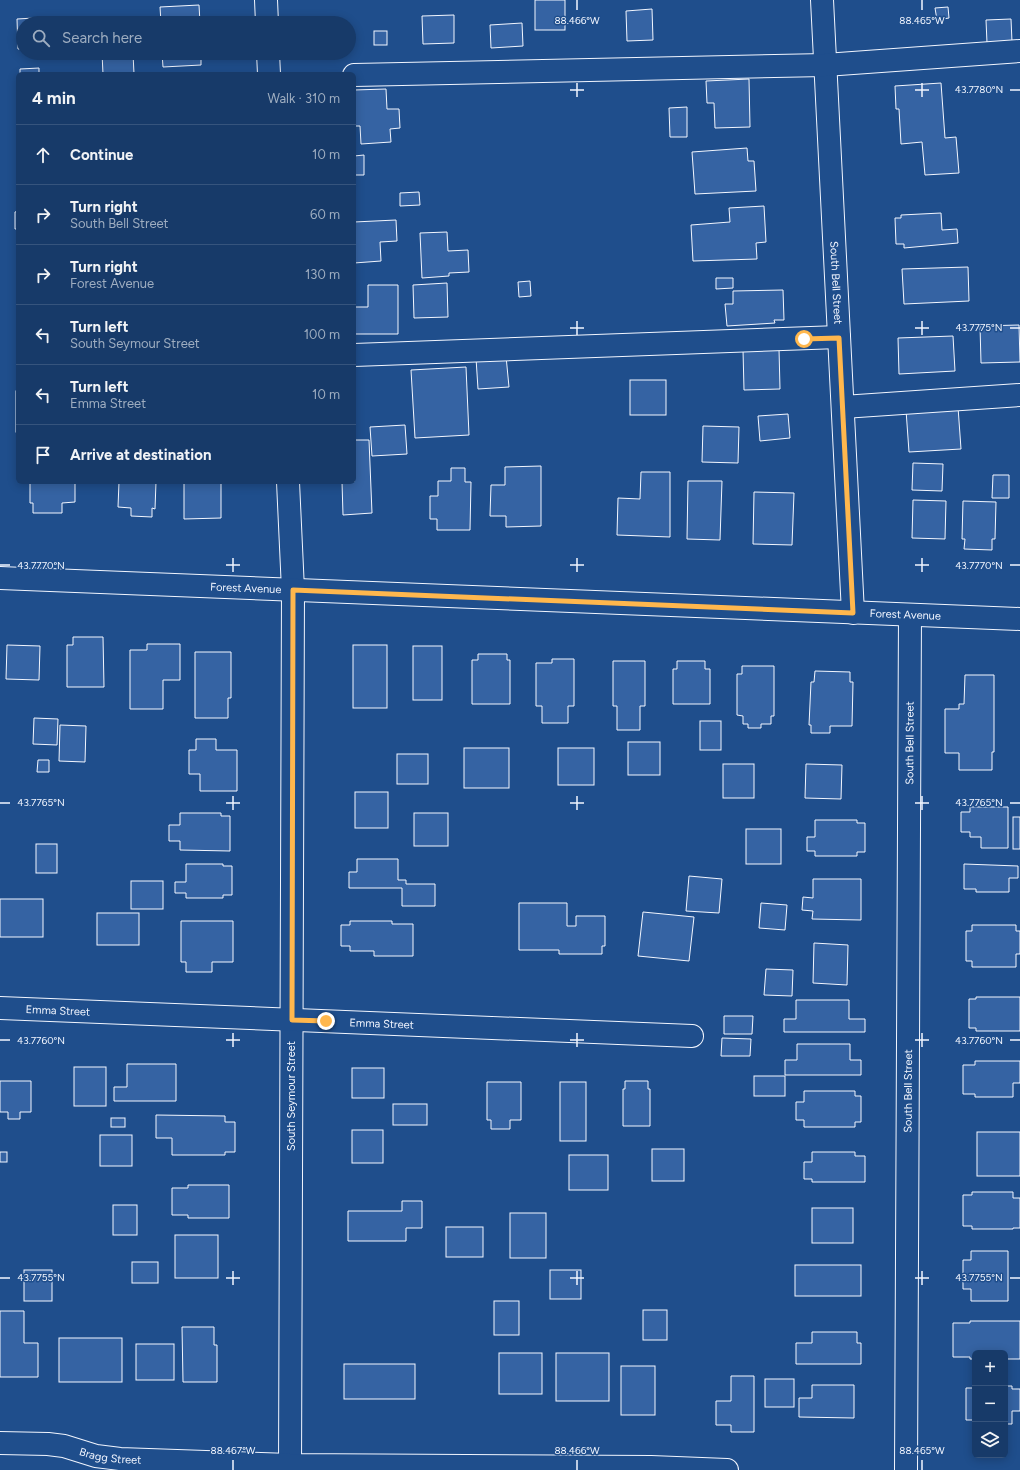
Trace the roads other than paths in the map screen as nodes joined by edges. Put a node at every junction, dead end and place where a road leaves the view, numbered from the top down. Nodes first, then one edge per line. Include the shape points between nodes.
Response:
1 (266, 0) edge
2 (822, 0) edge
3 (267, 16) edge
4 (1020, 51) edge
5 (269, 60) edge
6 (825, 65) junction
7 (270, 72) edge
8 (356, 75) edge
9 (839, 338) junction
10 (356, 355) edge
11 (1020, 395) edge
12 (843, 407) junction
13 (288, 484) edge
14 (0, 578) edge
15 (293, 590) junction
16 (853, 613) junction
17 (910, 615) junction
18 (1020, 620) edge
19 (0, 1008) edge
20 (292, 1020) junction
21 (692, 1036) dead end
22 (0, 1443) edge
23 (290, 1467) edge
24 (727, 1470) edge
25 (906, 1470) edge

1 - 3 street
2 - 6 street, South Bell Street
4 - 6 street
5 - 7 street
6 - 8 street
6 - 9 street, South Bell Street
9 - 10 street
9 - 12 street, South Bell Street
11 - 12 street
12 - 16 street, South Bell Street
13 - 15 street, South Seymour Street
14 - 15 street, Forest Avenue
15 - 16 street, Forest Avenue
15 - 20 street, South Seymour Street
16 - 17 street, Forest Avenue
17 - 18 street, Forest Avenue
17 - 25 street, South Bell Street
19 - 20 street, Emma Street
20 - 21 street, Emma Street
20 - 23 street, South Seymour Street
22 - 23 street, Bragg Street via 64,1446 96,1456 120,1459
23 - 24 street, Bragg Street via 643,1467

